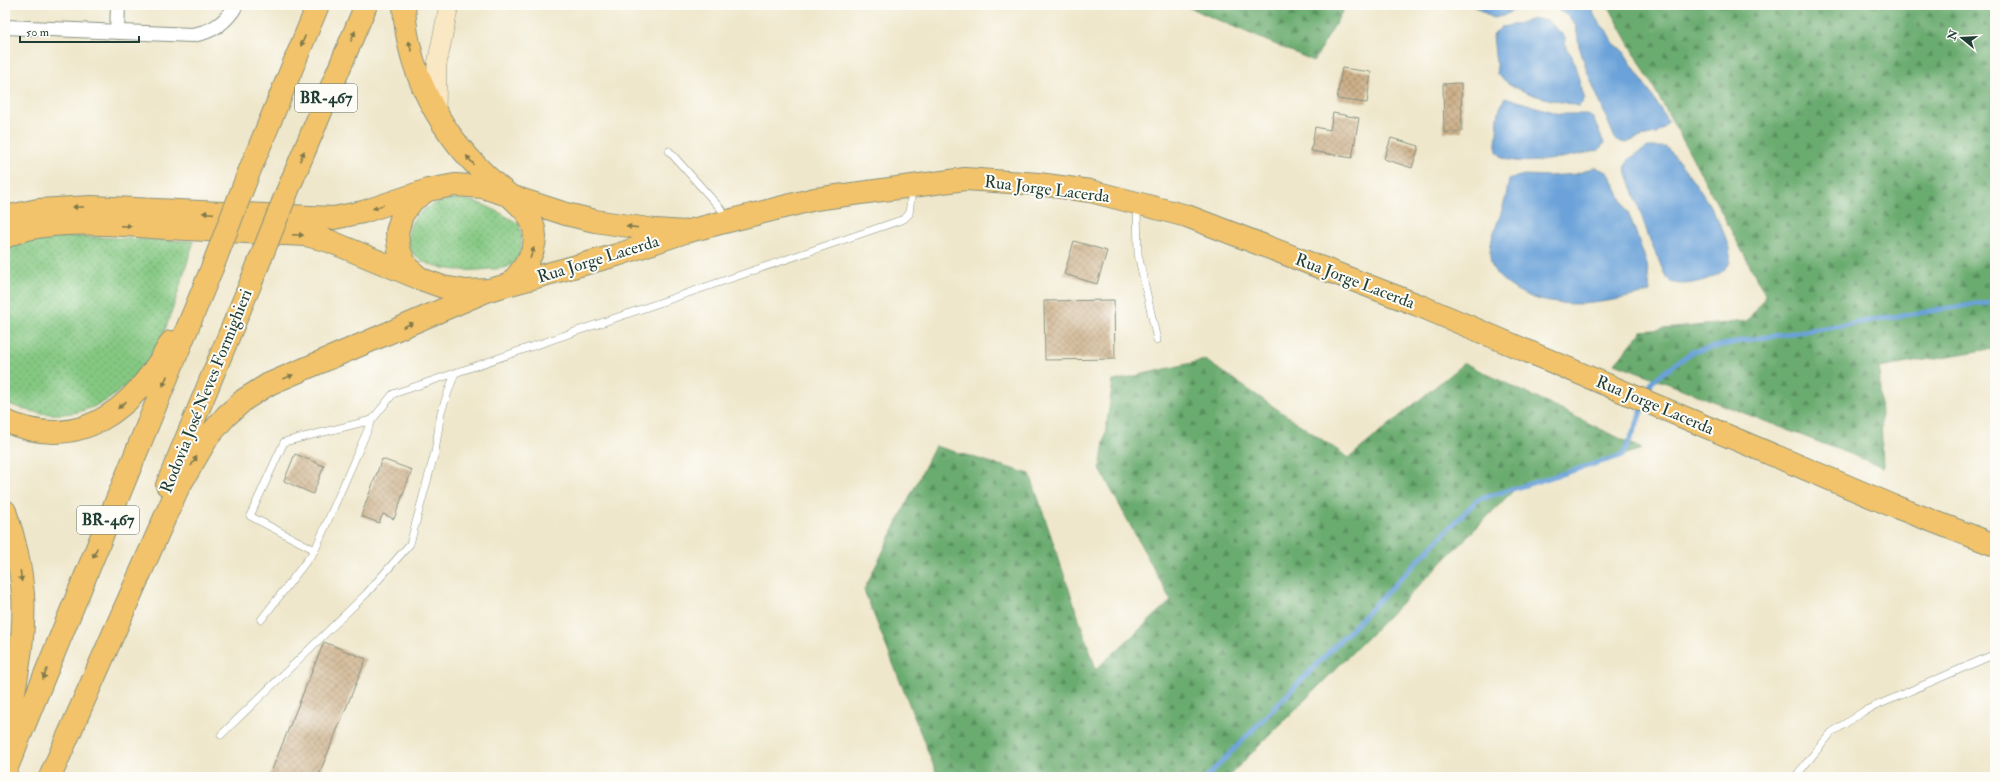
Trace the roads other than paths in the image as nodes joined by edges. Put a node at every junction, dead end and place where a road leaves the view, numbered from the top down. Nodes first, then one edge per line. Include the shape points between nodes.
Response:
1 (118, 5) edge
2 (236, 5) edge
3 (318, 5) edge
4 (366, 5) edge
5 (404, 5) edge
6 (449, 5) edge
7 (5, 27) edge
8 (118, 32) junction
9 (436, 113) junction
10 (669, 152) dead end
11 (912, 185) junction
12 (428, 190) junction
13 (509, 195) junction
14 (1137, 202) junction
15 (5, 217) edge
16 (730, 220) junction
17 (685, 232) junction
18 (5, 238) edge
19 (212, 268) junction
20 (421, 279) junction
21 (510, 284) junction
22 (489, 290) junction
23 (1158, 340) dead end
24 (454, 373) junction
25 (372, 420) junction
26 (5, 421) edge
27 (5, 511) edge
28 (1995, 545) edge
29 (315, 550) junction
30 (261, 620) dead end
31 (1995, 654) edge
32 (221, 734) dead end
33 (5, 737) edge
34 (5, 772) edge
35 (49, 777) edge
36 (1795, 777) edge

1 - 8 street
2 - 8 street via 216,27 192,35
3 -> 19 main road, BR-467, bridge via 248,172
35 -> 4 main road, Rodovia José Neves Formighieri / BR-467, bridge via 287,192
9 -> 5 main road via 415,64 408,38
6 - 9 main road via 437,64
7 - 8 street
13 -> 9 main road via 475,166
10 - 16 lane
11 - 14 main road, Rua Jorge Lacerda via 965,179 1002,181 1090,192
11 - 16 main road, Rua Jorge Lacerda via 815,199
11 - 24 lane via 909,214 904,219
12 - 13 main road via 455,185 483,187
12 -> 15 main road via 363,212 334,218 91,207 38,210
12 - 20 main road via 413,200 402,214 397,232 399,250 407,267
17 -> 13 main road, Rua Jorge Lacerda via 596,221
21 -> 13 main road via 526,266 534,250 535,230 526,212
14 - 23 lane via 1138,254
14 - 28 main road, Rua Jorge Lacerda via 1187,216 1410,303 1896,507
16 - 17 main road, Rua Jorge Lacerda
17 - 21 main road, Rua Jorge Lacerda via 617,255
18 -> 20 main road via 15,232 43,227 98,224 306,235 330,241
19 -> 26 main road via 167,350 144,382 109,416 70,432 48,433 23,429
19 -> 34 main road, BR-467
20 - 22 main road via 443,287
21 - 22 main road
35 -> 22 main road via 177,490 208,437 226,416 245,399 270,384
24 - 25 lane via 393,394
24 - 32 lane via 441,412 435,452 410,544 366,594
25 - 29 lane
25 - 29 lane via 284,442 250,516
27 -> 33 main road via 19,566 23,595 22,633
29 - 30 lane
31 - 36 lane via 1864,711 1832,733

